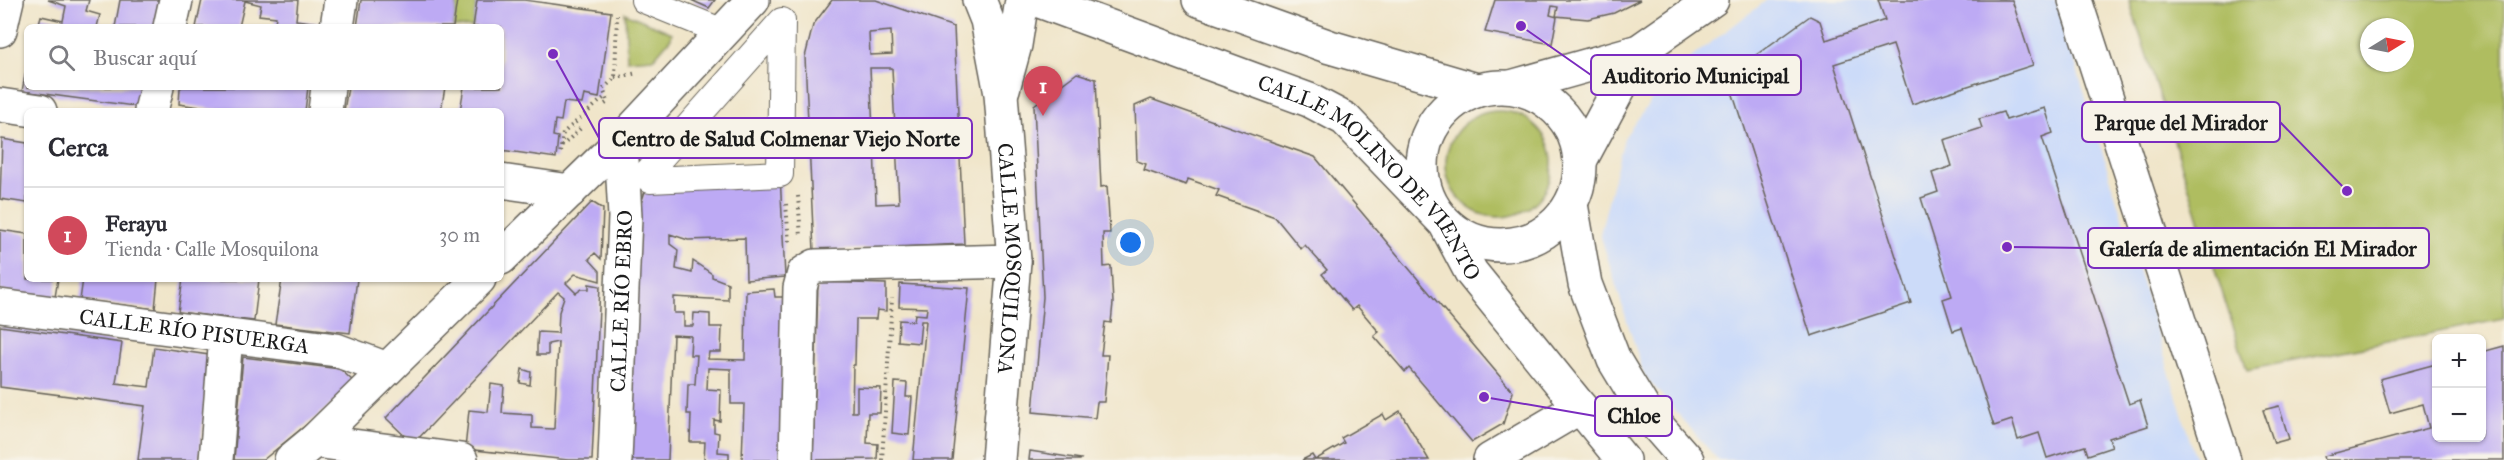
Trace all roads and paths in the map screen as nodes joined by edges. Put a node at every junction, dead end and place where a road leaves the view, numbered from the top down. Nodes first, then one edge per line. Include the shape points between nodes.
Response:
1 (8, 0) edge
2 (176, 0) edge
3 (341, 0) edge
4 (644, 0) edge
5 (753, 0) edge
6 (980, 0) edge
7 (1022, 0) edge
8 (1037, 0) edge
9 (1199, 0) edge
10 (1712, 0) edge
11 (2075, 0) edge
12 (617, 14) dead end
13 (171, 24) edge
14 (337, 24) edge
15 (0, 30) edge
16 (723, 32) junction
17 (1639, 51) junction
18 (635, 72) dead end
19 (615, 78) junction
20 (1511, 87) junction
21 (156, 90) edge
22 (328, 90) edge
23 (1477, 90) junction
24 (1001, 94) junction
25 (606, 96) junction
26 (0, 105) edge
27 (152, 108) edge
28 (325, 108) edge
29 (24, 109) edge
30 (600, 109) dead end
31 (585, 124) dead end
32 (621, 141) junction
33 (561, 147) junction
34 (1580, 161) junction
35 (780, 174) joint
36 (504, 181) edge
37 (535, 186) junction
38 (570, 191) junction
39 (786, 199) dead end
40 (1571, 204) junction
41 (1445, 223) junction
42 (788, 225) dead end
43 (504, 255) edge
44 (1014, 261) junction
45 (894, 264) junction
46 (476, 282) edge
47 (0, 306) edge
48 (226, 336) junction
49 (387, 369) junction
50 (1580, 407) junction
51 (302, 451) edge
52 (216, 460) edge
53 (461, 460) edge
54 (615, 460) edge
55 (796, 460) edge
56 (882, 460) edge
57 (998, 460) edge
58 (1490, 460) edge
59 (1623, 460) edge
60 (1687, 460) edge
61 (2224, 460) edge

1 - 15 street
2 - 13 street
3 - 14 street
4 - 16 street
5 - 16 street
6 - 24 street, CALLE MOSQUILONA
7 - 24 street, CALLE MOSQUILONA via 1016,45
8 - 41 street, CALLE MOLINO DE VIENTO via 1309,100 1345,119
9 - 23 street via 1330,47
10 - 17 street
11 - 61 street
12 - 19 path
16 - 32 street
17 - 20 street
17 - 34 street
18 - 19 path
19 - 25 path via 603,89
20 - 23 street
20 - 34 street via 1550,104 1565,120
21 - 27 street
22 - 28 street
23 - 41 street via 1456,100 1439,116 1427,136 1423,182 1431,205
24 - 44 street, CALLE MOSQUILONA
25 - 30 path via 608,102
25 - 33 path via 563,133
26 - 29 street
31 - 33 path
32 - 38 street
32 - 54 street, CALLE RÍO EBRO via 625,216
33 - 37 path via 559,162
34 - 40 street
35 - 35 street via 781,139 782,21 647,173 650,180
36 - 37 street
37 - 38 street
38 - 43 street
39 - 42 path
40 - 41 street via 1542,234 1513,244 1482,243 1462,236
40 - 60 street via 1585,284 1614,360 1646,412
41 - 50 street, CALLE MOLINO DE VIENTO via 1472,272
44 - 45 street
44 - 57 street, CALLE MOSQUILONA
45 - 55 street via 815,266 804,273 800,288
45 - 56 path
46 - 49 street
47 - 48 street, CALLE RÍO PISUERGA
48 - 49 street, CALLE RÍO PISUERGA via 336,350
48 - 52 street
49 - 51 street
50 - 58 street
50 - 59 street, CALLE MOLINO DE VIENTO
51 - 53 street

